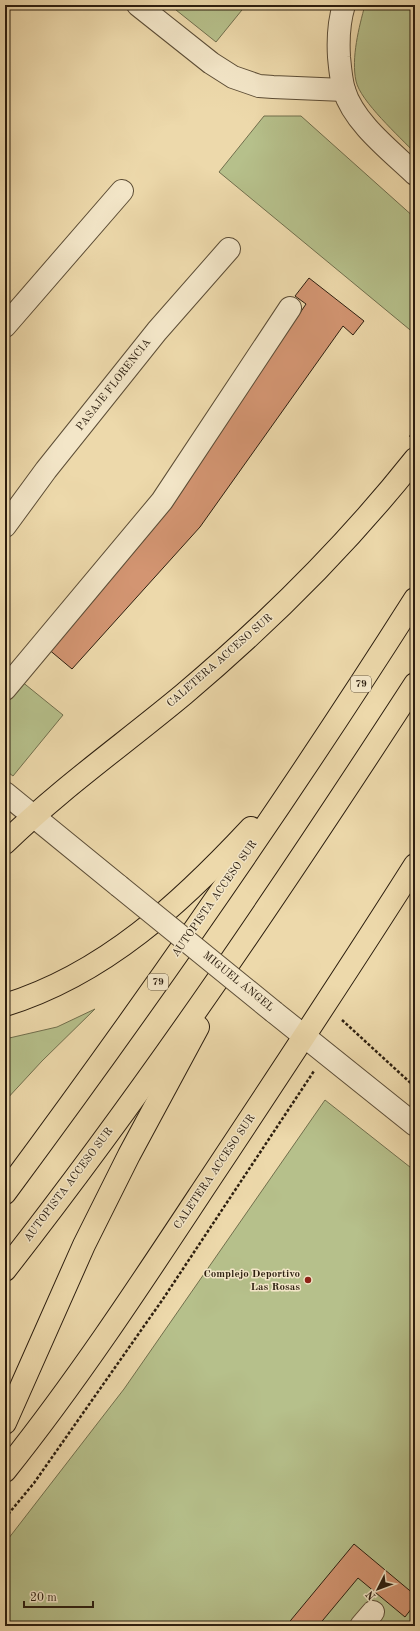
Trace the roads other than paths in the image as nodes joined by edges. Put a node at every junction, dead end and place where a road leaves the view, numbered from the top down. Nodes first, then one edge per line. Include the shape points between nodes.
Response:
1 (138, 5) edge
2 (344, 5) edge
3 (344, 90) junction
4 (415, 174) edge
5 (122, 191) dead end
6 (229, 249) dead end
7 (290, 308) dead end
8 (5, 326) edge
9 (415, 459) edge
10 (5, 526) edge
11 (415, 599) edge
12 (415, 684) edge
13 (5, 689) edge
14 (305, 767) junction
15 (5, 794) edge
16 (33, 816) junction
17 (5, 844) edge
18 (415, 865) edge
19 (249, 933) junction
20 (5, 1005) edge
21 (305, 1037) junction
22 (415, 1125) edge
23 (5, 1192) edge
24 (5, 1270) edge
25 (5, 1423) edge
26 (5, 1472) edge

1 - 3 street via 233,78 259,86
2 - 3 street via 339,48
3 - 4 street via 369,130
5 - 8 street
6 - 10 street, PASAJE FLORENCIA via 157,331 46,470
7 - 13 street via 162,501
9 - 16 main road, CALETERA ACCESO SUR via 353,532 265,623 182,696
11 - 14 main road, AUTOPISTA ACCESO SUR / 79
12 - 19 main road, AUTOPISTA ACCESO SUR
14 - 20 main road via 272,806 200,881 145,930 76,976 50,989
14 - 23 main road, AUTOPISTA ACCESO SUR / 79 via 129,1023
15 - 16 street, MIGUEL ÁNGEL
16 - 17 main road, CALETERA ACCESO SUR
16 - 21 street, MIGUEL ÁNGEL, bridge
18 - 21 main road, CALETERA ACCESO SUR
19 - 24 main road, AUTOPISTA ACCESO SUR via 105,1138
19 - 25 main road via 107,1198 62,1292
21 - 22 street, MIGUEL ÁNGEL
21 - 26 main road, CALETERA ACCESO SUR via 107,1333 37,1432

